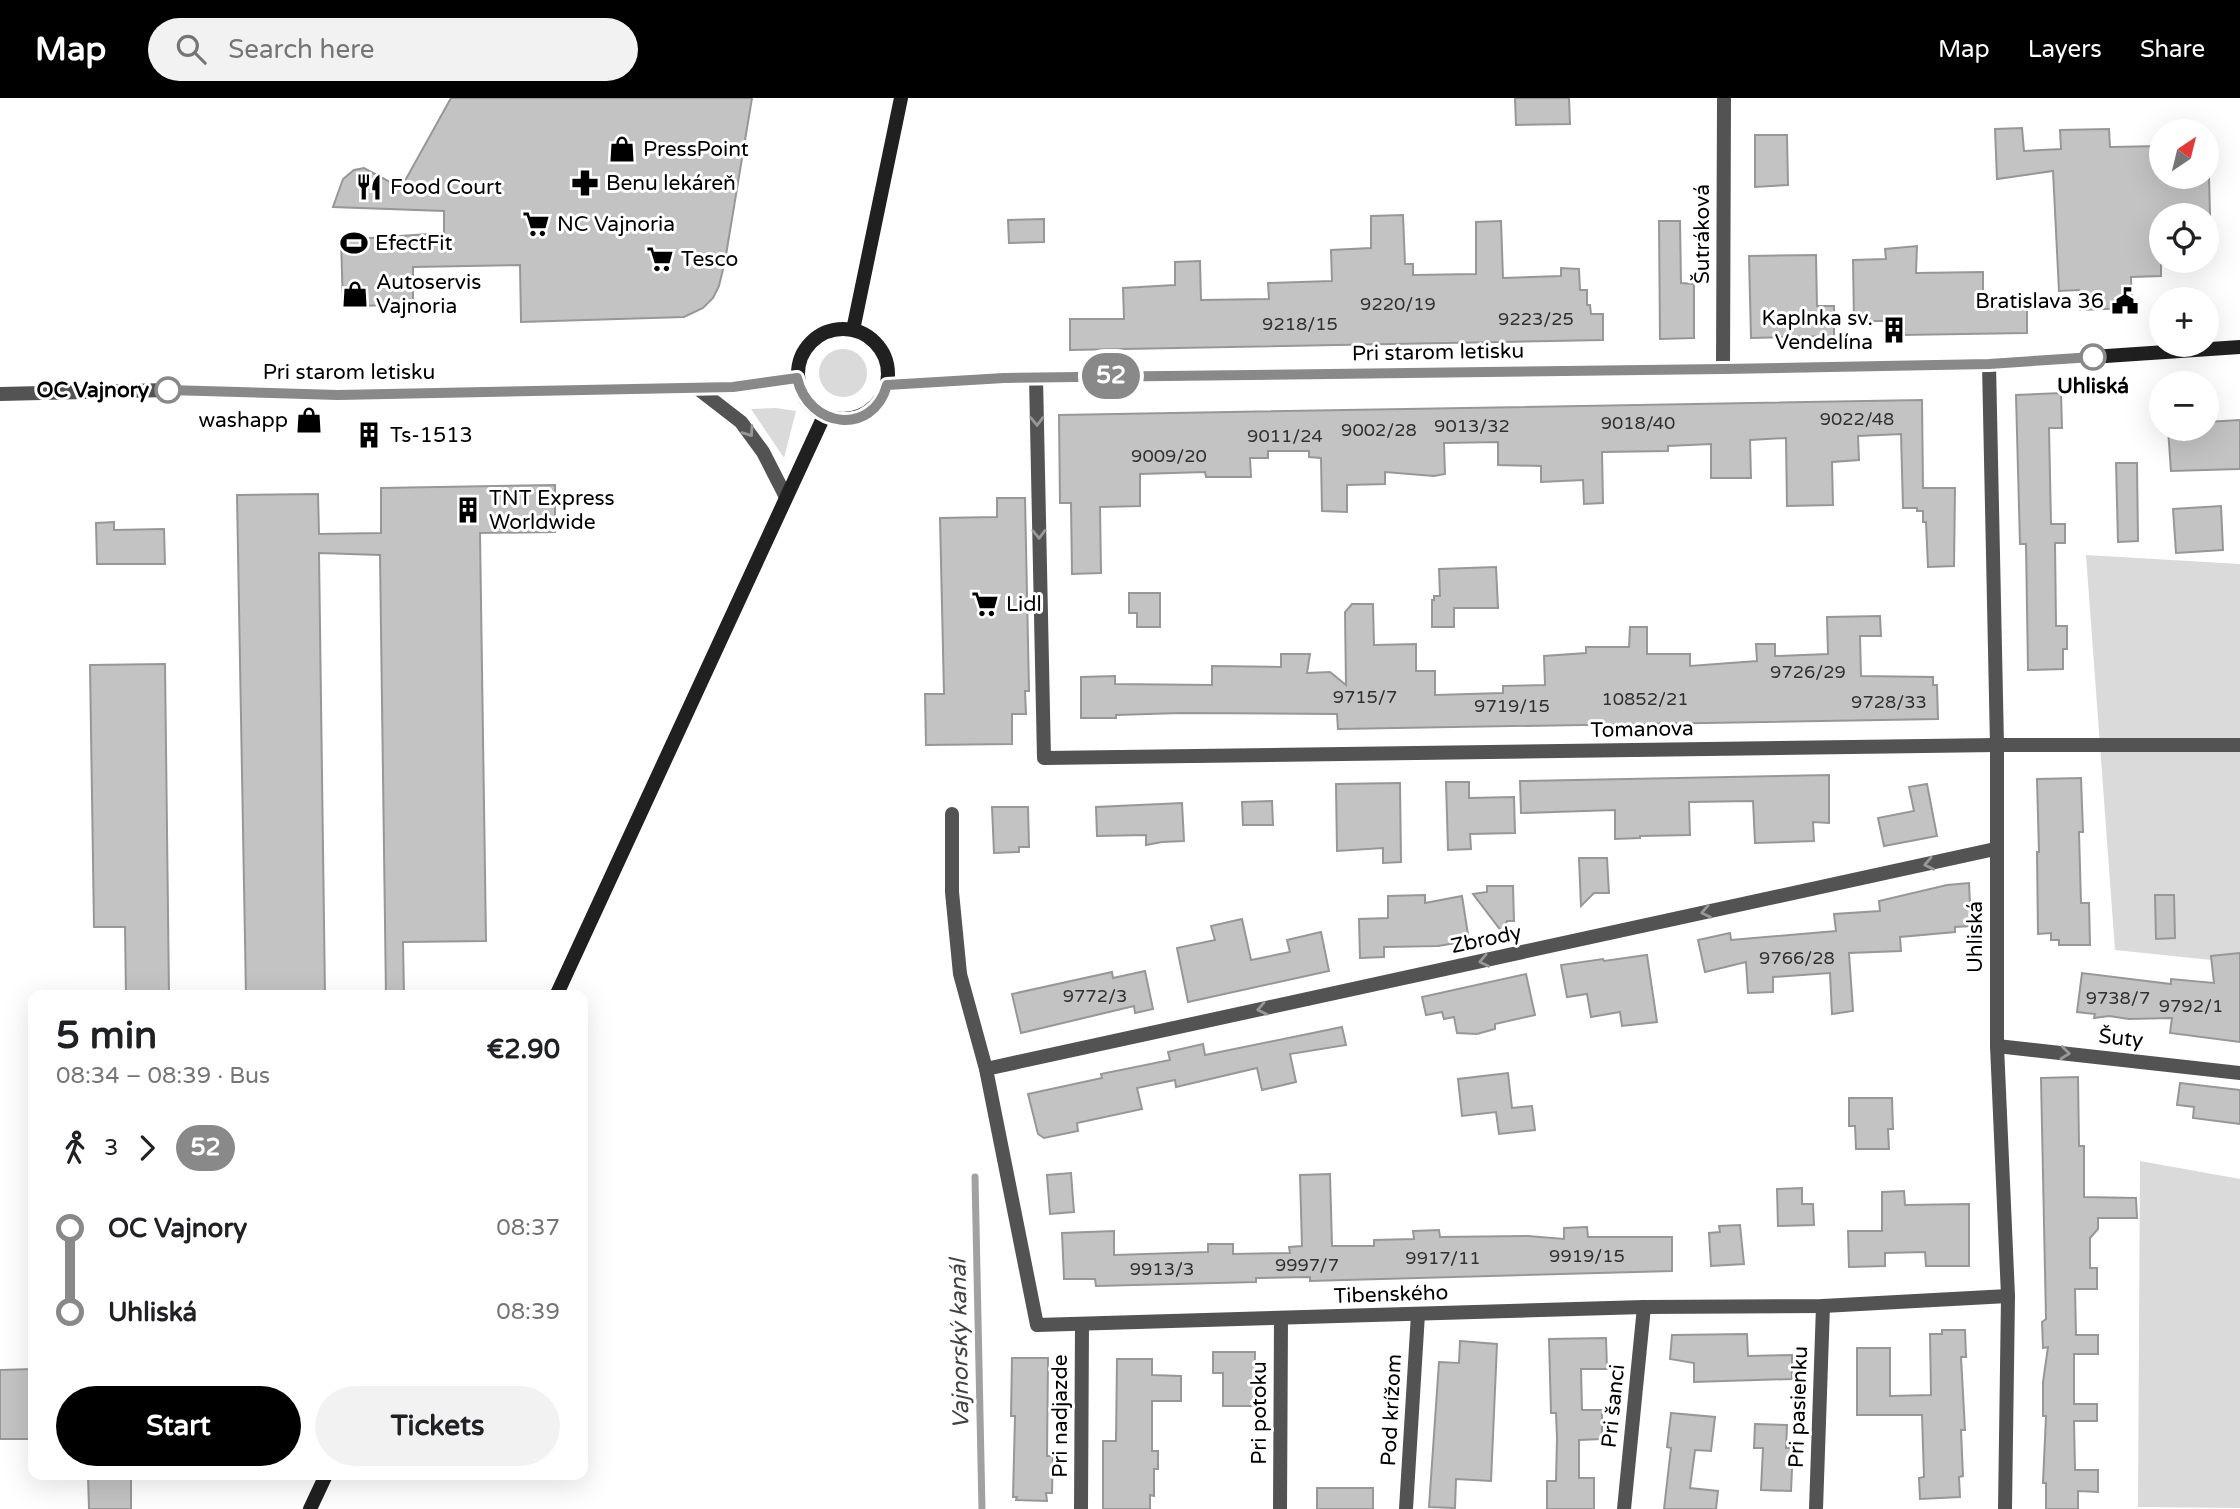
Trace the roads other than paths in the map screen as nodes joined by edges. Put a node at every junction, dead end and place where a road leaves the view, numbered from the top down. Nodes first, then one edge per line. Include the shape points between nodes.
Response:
1 (901, 98) edge
2 (1724, 98) edge
3 (853, 330) junction
4 (2240, 347) edge
5 (1989, 364) junction
6 (1723, 369) junction
7 (1036, 377) junction
8 (797, 378) junction
9 (887, 385) junction
10 (698, 388) junction
11 (0, 394) edge
12 (824, 416) junction
13 (786, 497) junction
14 (1997, 745) junction
15 (2240, 745) edge
16 (952, 814) dead end
17 (1996, 849) junction
18 (559, 990) edge
19 (1997, 1045) junction
20 (986, 1069) junction
21 (2240, 1073) edge
22 (2008, 1296) junction
23 (1823, 1306) junction
24 (1644, 1307) junction
25 (1418, 1314) junction
26 (1281, 1318) junction
27 (1082, 1324) junction
28 (324, 1480) edge
29 (310, 1509) edge
30 (1081, 1509) edge
31 (1280, 1509) edge
32 (1406, 1509) edge
33 (1624, 1509) edge
34 (1816, 1509) edge
35 (2005, 1509) edge

1 - 3 street
2 - 6 street, Šutráková
3 - 8 street via 833,330 816,338 803,353
3 - 9 street via 880,348 887,363
4 - 5 street, Pri starom letisku
5 - 6 street, Pri starom letisku
5 - 14 street, Uhliská
6 - 7 street, Pri starom letisku
7 - 9 street, Pri starom letisku
7 -> 14 street, Tomanova via 1044,758
8 - 10 street, Pri starom letisku
8 - 12 street via 803,396
9 - 12 street via 878,403 863,415 844,420
10 - 11 street, Pri starom letisku via 338,395 168,390
10 -> 13 street via 741,422
12 - 13 street
13 - 18 street
14 - 15 street, Tomanova
14 - 17 street, Uhliská
16 - 20 street via 952,892 960,974
17 - 19 street, Uhliská
17 -> 20 street, Zbrody
19 -> 21 street, Šuty
19 - 22 street, Uhliská
20 - 27 street, Tibenského via 1037,1325
22 - 23 street, Tibenského
22 - 35 street, Uhliská
23 - 24 street, Tibenského
23 - 34 street, Pri pasienku
24 - 25 street, Tibenského
24 - 33 street, Pri šanci
25 - 26 street, Tibenského
25 - 32 street, Pod krížom
26 - 27 street, Tibenského
26 - 31 street, Pri potoku
27 - 30 street, Pri nadjazde
28 - 29 street

